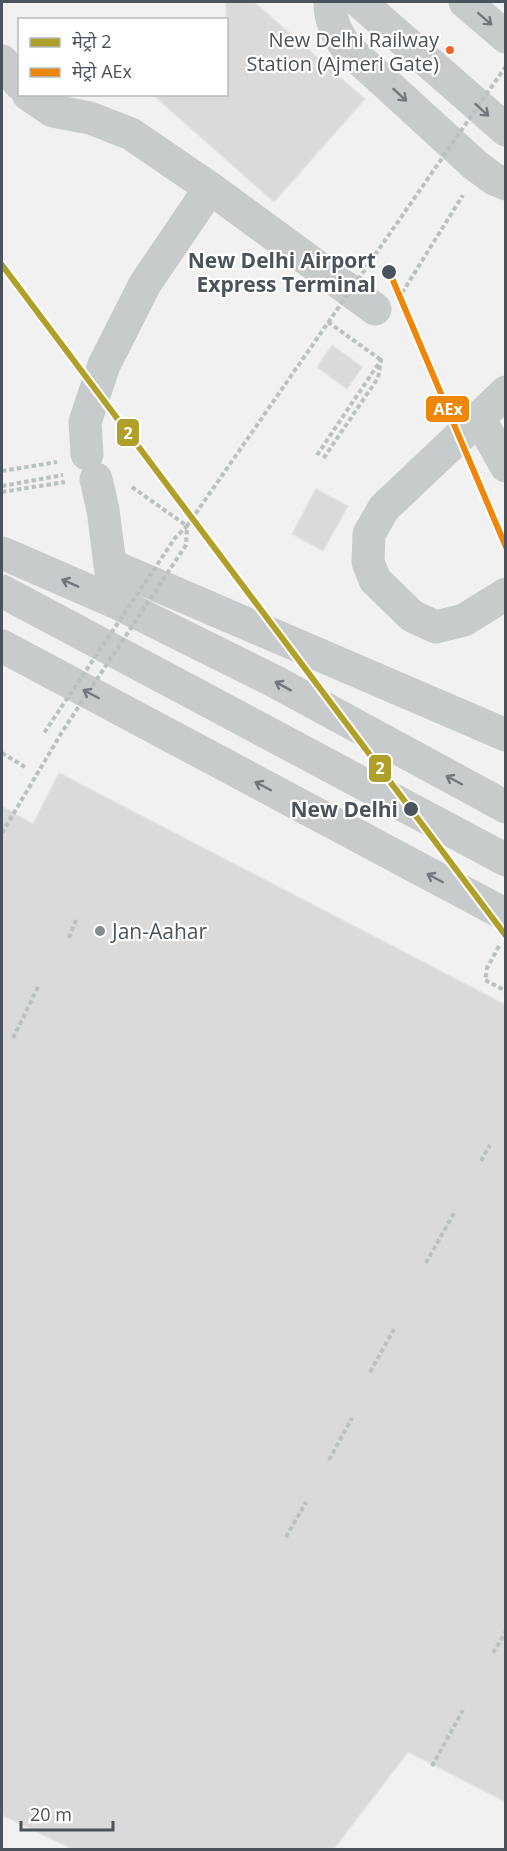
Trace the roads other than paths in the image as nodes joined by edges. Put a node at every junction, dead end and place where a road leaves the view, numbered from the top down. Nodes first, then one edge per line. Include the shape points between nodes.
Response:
1 (330, 2) edge
2 (360, 2) edge
3 (465, 2) edge
4 (506, 37) edge
5 (2, 61) edge
6 (18, 81) edge
7 (31, 96) edge
8 (506, 130) edge
9 (506, 184) edge
10 (210, 188) junction
11 (375, 309) dead end
12 (506, 392) edge
13 (479, 418) junction
14 (506, 466) edge
15 (2, 553) edge
16 (110, 565) junction
17 (2, 591) edge
18 (506, 594) edge
19 (115, 602) junction
20 (2, 646) edge
21 (506, 735) edge
22 (506, 807) edge
23 (506, 860) edge
24 (503, 929) edge

1 -> 9 street via 335,30 346,46 475,165
2 -> 8 street
3 -> 4 street
5 - 6 street
7 - 10 street via 53,111 90,118 131,134
10 - 11 street
10 - 16 street via 146,284 104,365 85,422 83,472 104,510
12 - 13 street
13 - 14 street
13 - 18 street via 384,508 369,534 368,562 375,580 412,616 436,627 464,621
19 -> 15 street
16 - 19 street
16 - 21 street
17 - 23 street
22 -> 19 street via 274,681
24 -> 20 street

